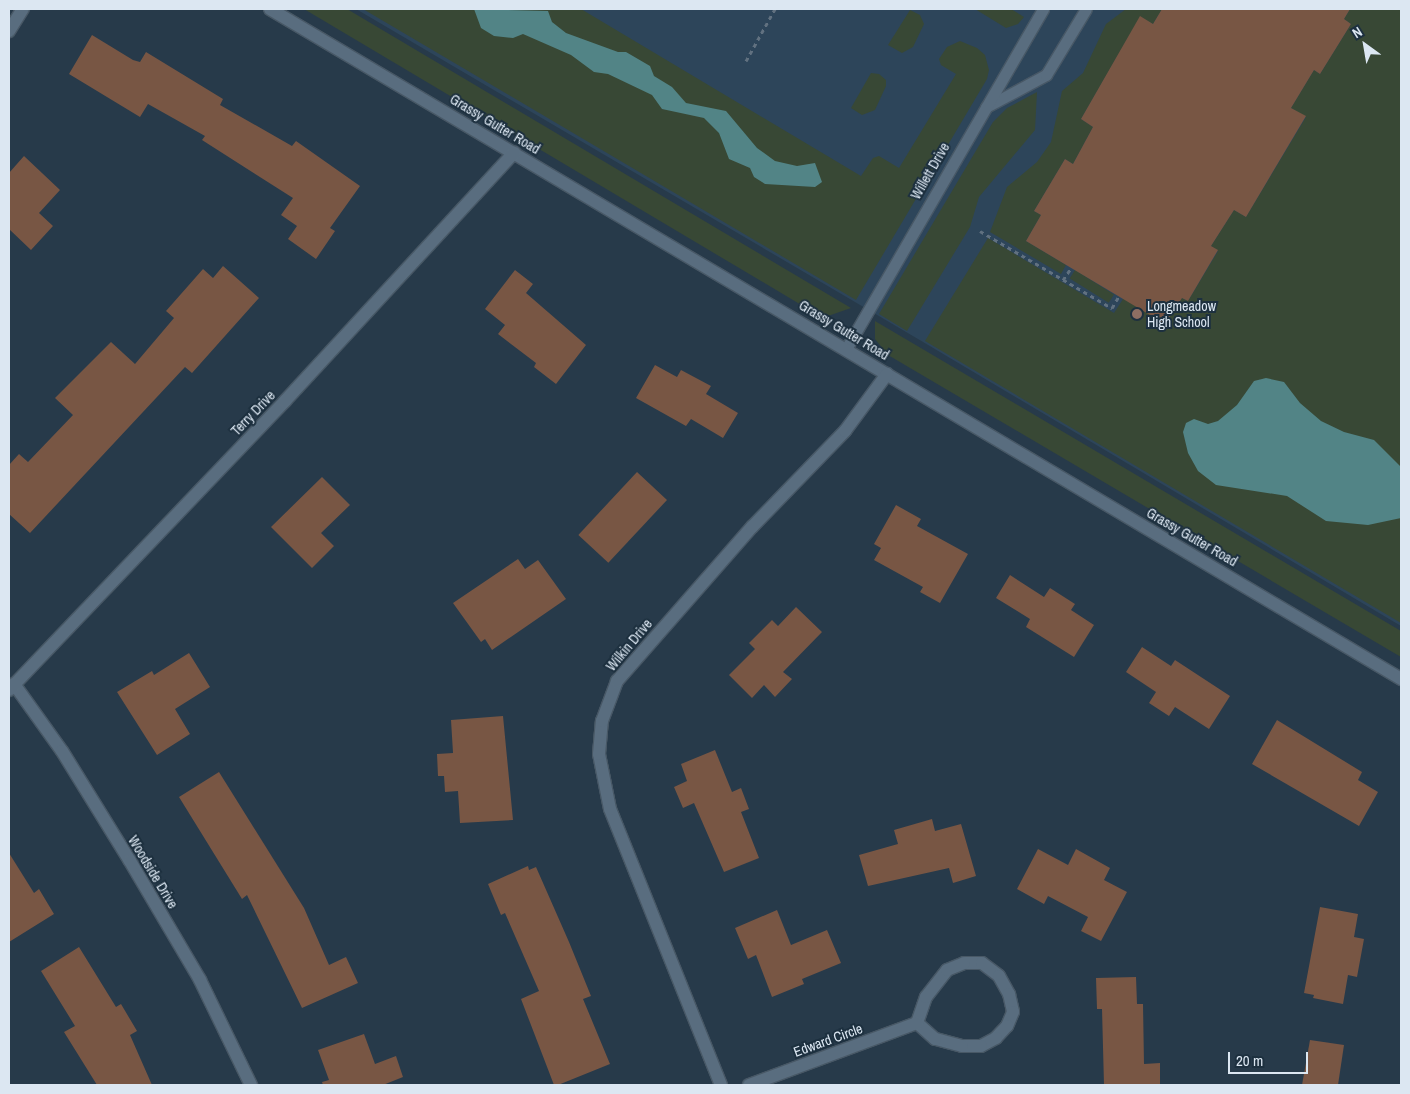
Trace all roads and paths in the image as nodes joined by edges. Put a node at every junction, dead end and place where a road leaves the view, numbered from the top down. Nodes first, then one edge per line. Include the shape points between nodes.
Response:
1 (23, 9) edge
2 (270, 9) edge
3 (775, 9) edge
4 (1043, 9) edge
5 (1086, 9) edge
6 (9, 31) edge
7 (746, 61) dead end
8 (984, 108) junction
9 (514, 153) junction
10 (980, 231) dead end
11 (1071, 268) dead end
12 (1064, 280) junction
13 (1119, 296) dead end
14 (846, 349) junction
15 (887, 374) junction
16 (1401, 679) edge
17 (11, 687) edge
18 (917, 1024) junction
19 (251, 1085) edge
20 (721, 1085) edge
21 (749, 1085) edge

1 - 6 street
2 - 9 street, Grassy Gutter Road
3 - 7 path
4 - 8 lane, Willett Drive
5 - 8 lane via 1046,75
8 - 14 lane, Willett Drive
9 - 14 street, Grassy Gutter Road
9 - 17 street, Terry Drive via 285,401
10 - 12 path
11 - 12 path
12 - 13 path via 1112,308
14 - 15 street, Grassy Gutter Road
15 - 16 street, Grassy Gutter Road
15 - 20 street, Wilkin Drive via 845,431 752,527 617,681 602,721 600,754 610,809
17 - 19 street, Woodside Drive via 62,751 130,862 200,980
18 - 18 street via 935,1039 962,1046 980,1046 996,1038 1007,1026 1013,1012 1009,994 999,976 982,963 964,963 947,970 926,997
18 - 21 street, Edward Circle

